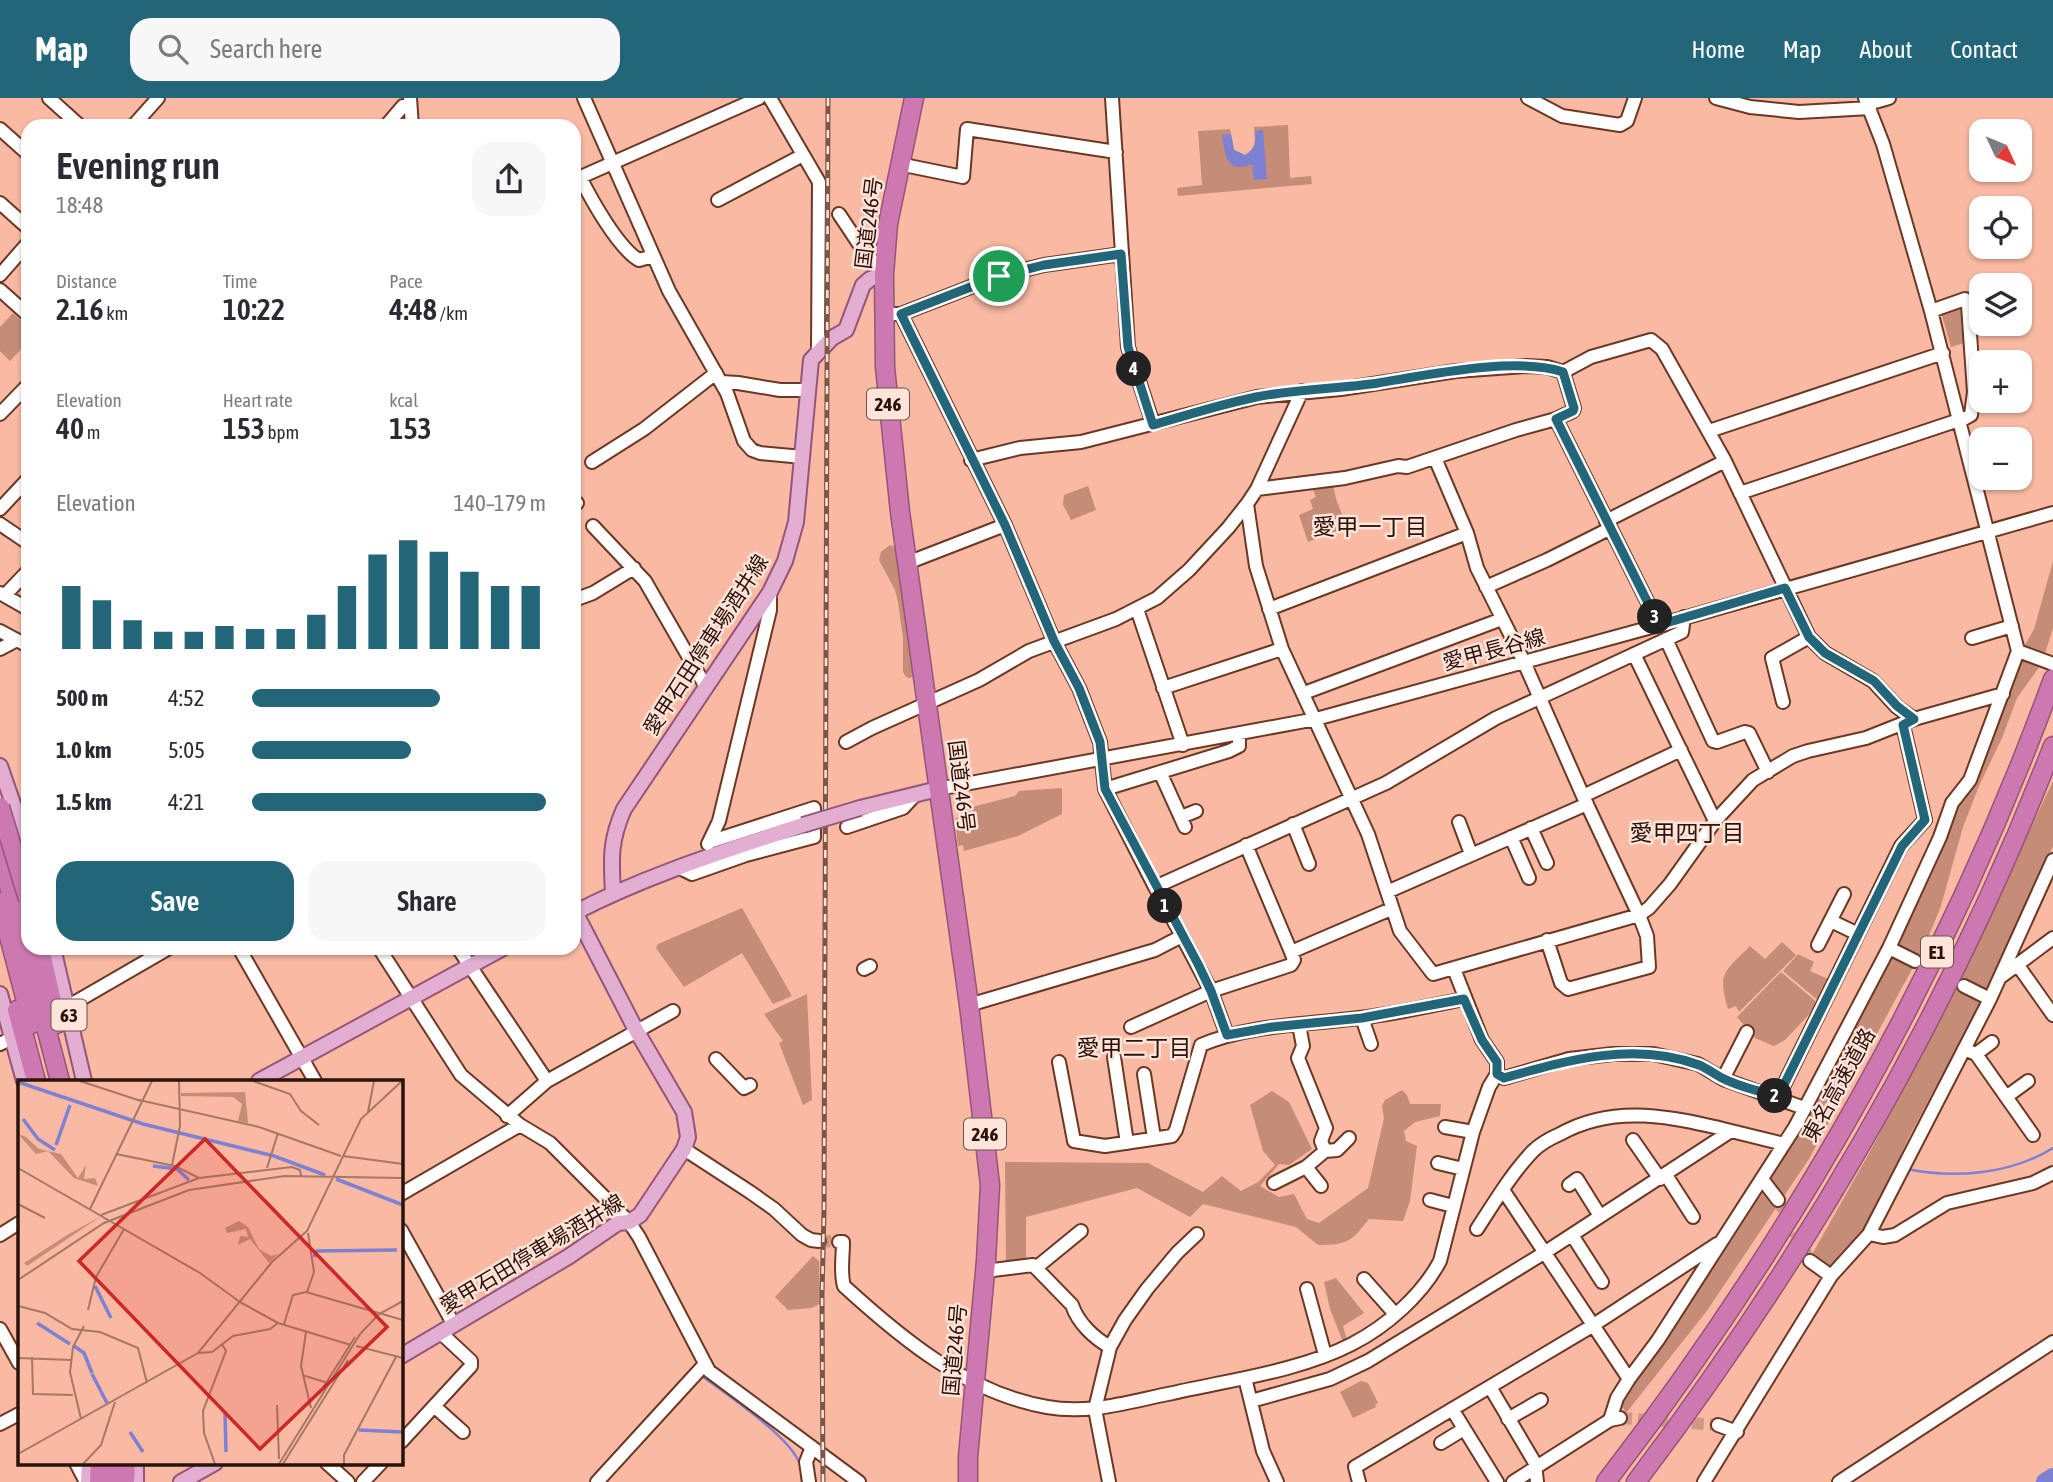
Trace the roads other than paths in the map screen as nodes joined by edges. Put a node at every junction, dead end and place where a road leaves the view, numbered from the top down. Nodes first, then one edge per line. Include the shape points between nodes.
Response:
1 (49, 98) edge
2 (158, 98) edge
3 (584, 98) edge
4 (759, 98) edge
5 (770, 98) edge
6 (914, 98) edge
7 (1112, 98) edge
8 (1528, 98) edge
9 (1635, 98) edge
10 (1716, 98) edge
11 (1889, 98) edge
12 (1868, 103) edge
13 (72, 119) edge
14 (140, 119) edge
15 (0, 129) edge
16 (21, 148) edge
17 (1116, 152) junction
18 (803, 155) junction
19 (612, 163) junction
20 (899, 164) junction
21 (581, 177) edge
22 (581, 185) edge
23 (718, 200) dead end
24 (0, 203) edge
25 (839, 214) dead end
26 (21, 222) edge
27 (21, 251) edge
28 (1121, 254) junction
29 (653, 256) junction
30 (884, 274) junction
31 (0, 275) edge
32 (0, 290) edge
33 (21, 309) edge
34 (1931, 311) junction
35 (893, 314) junction
36 (818, 351) junction
37 (1942, 353) junction
38 (1563, 372) junction
39 (719, 377) junction
40 (808, 390) junction
41 (1302, 391) junction
42 (21, 392) edge
43 (0, 415) edge
44 (1556, 419) junction
45 (1959, 420) junction
46 (1153, 425) junction
47 (1709, 431) junction
48 (803, 457) junction
49 (1435, 458) junction
50 (971, 460) junction
51 (1725, 461) junction
52 (592, 462) dead end
53 (21, 486) edge
54 (1257, 489) junction
55 (1740, 494) junction
56 (1247, 504) junction
57 (0, 509) edge
58 (2053, 513) edge
59 (0, 524) edge
60 (1005, 525) junction
61 (1608, 525) junction
62 (593, 526) dead end
63 (1986, 531) junction
64 (1467, 533) junction
65 (21, 538) edge
66 (907, 563) junction
67 (634, 568) junction
68 (21, 577) edge
69 (1486, 587) junction
70 (1785, 588) junction
71 (770, 592) junction
72 (2, 594) edge
73 (581, 597) edge
74 (21, 605) edge
75 (1137, 609) junction
76 (1269, 610) junction
77 (1684, 617) junction
78 (1503, 618) junction
79 (1659, 625) junction
80 (2012, 626) junction
81 (0, 631) edge
82 (1809, 637) junction
83 (1972, 638) dead end
84 (1666, 639) junction
85 (1054, 641) junction
86 (21, 642) edge
87 (21, 643) edge
88 (0, 649) edge
89 (1282, 649) junction
90 (2018, 652) junction
91 (1634, 654) junction
92 (1524, 662) junction
93 (2048, 662) edge
94 (2053, 679) edge
95 (706, 687) junction
96 (1163, 688) junction
97 (1304, 693) junction
98 (2003, 694) junction
99 (1540, 698) junction
100 (1779, 698) dead end
101 (927, 703) junction
102 (1316, 719) junction
103 (1909, 722) junction
104 (1239, 734) junction
105 (846, 742) dead end
106 (1183, 745) junction
107 (2053, 746) edge
108 (1681, 750) junction
109 (1102, 760) junction
110 (0, 766) edge
111 (1160, 772) junction
112 (1768, 772) junction
113 (937, 789) junction
114 (1105, 789) junction
115 (916, 794) junction
116 (1352, 797) junction
117 (1585, 800) junction
118 (0, 807) edge
119 (1196, 811) dead end
120 (1925, 820) junction
121 (1715, 821) junction
122 (21, 822) edge
123 (1459, 822) dead end
124 (1293, 824) junction
125 (847, 827) dead end
126 (1944, 827) junction
127 (1531, 828) junction
128 (1511, 837) junction
129 (21, 841) edge
130 (709, 842) junction
131 (1246, 845) junction
132 (0, 850) edge
133 (1471, 855) junction
134 (706, 858) junction
135 (1546, 859) dead end
136 (2053, 860) edge
137 (1309, 864) dead end
138 (678, 867) junction
139 (1528, 871) dead end
140 (21, 876) edge
141 (1155, 887) junction
142 (613, 892) junction
143 (1387, 892) junction
144 (1844, 894) dead end
145 (0, 902) edge
146 (581, 908) edge
147 (1391, 909) junction
148 (1639, 915) junction
149 (1831, 921) junction
150 (581, 925) edge
151 (21, 931) edge
152 (1858, 934) junction
153 (1182, 936) junction
154 (2053, 938) edge
155 (1547, 940) junction
156 (1818, 945) dead end
157 (1889, 948) junction
158 (0, 950) edge
159 (1291, 952) junction
160 (27, 955) edge
161 (41, 955) edge
162 (55, 955) edge
163 (157, 955) edge
164 (243, 955) edge
165 (383, 955) edge
166 (463, 955) edge
167 (490, 955) edge
168 (1915, 961) dead end
169 (2017, 964) junction
170 (470, 966) junction
171 (1454, 969) junction
172 (1999, 978) junction
173 (1964, 986) dead end
174 (1211, 991) junction
175 (0, 994) edge
176 (409, 998) junction
177 (1464, 999) junction
178 (1990, 999) junction
179 (969, 1005) junction
180 (67, 1007) junction
181 (673, 1011) dead end
182 (2052, 1013) edge
183 (1362, 1018) junction
184 (1298, 1025) junction
185 (1131, 1027) dead end
186 (636, 1030) junction
187 (1747, 1032) dead end
188 (1227, 1035) junction
189 (11, 1037) edge
190 (1992, 1042) dead end
191 (1371, 1044) dead end
192 (1970, 1051) junction
193 (1114, 1057) dead end
194 (301, 1058) junction
195 (716, 1059) dead end
196 (1059, 1062) dead end
197 (1144, 1074) dead end
198 (1497, 1074) junction
199 (1723, 1079) junction
200 (24, 1080) edge
201 (35, 1080) edge
202 (47, 1080) edge
203 (60, 1080) edge
204 (72, 1080) edge
205 (84, 1080) edge
206 (261, 1080) edge
207 (314, 1080) edge
208 (547, 1081) junction
209 (2028, 1082) dead end
210 (750, 1085) dead end
211 (1778, 1097) junction
212 (2006, 1097) junction
213 (1804, 1108) junction
214 (508, 1115) junction
215 (520, 1125) junction
216 (1445, 1127) dead end
217 (1731, 1130) junction
218 (1473, 1132) junction
219 (2033, 1136) dead end
220 (1154, 1138) junction
221 (1349, 1138) dead end
222 (1633, 1140) dead end
223 (1127, 1143) junction
224 (1784, 1144) junction
225 (684, 1149) junction
226 (1325, 1151) junction
227 (1438, 1163) dead end
228 (1306, 1167) junction
229 (1463, 1169) junction
230 (2053, 1173) edge
231 (1663, 1177) junction
232 (1762, 1179) junction
233 (1576, 1180) dead end
234 (1274, 1183) dead end
235 (1321, 1186) dead end
236 (1503, 1190) junction
237 (402, 1193) edge
238 (1430, 1200) dead end
239 (1778, 1200) tunnel mouth
240 (1453, 1206) junction
241 (1600, 1216) junction
242 (1693, 1217) dead end
243 (629, 1222) junction
244 (18, 1224) edge
245 (1477, 1229) dead end
246 (402, 1232) edge
247 (1076, 1232) dead end
248 (1197, 1234) dead end
249 (1869, 1234) junction
250 (0, 1235) edge
251 (1572, 1235) junction
252 (819, 1241) tunnel mouth
253 (839, 1242) dead end
254 (1721, 1242) junction
255 (1544, 1253) junction
256 (1810, 1261) tunnel mouth
257 (1037, 1267) junction
258 (985, 1271) junction
259 (1831, 1276) junction
260 (1364, 1279) dead end
261 (1602, 1282) dead end
262 (1307, 1289) dead end
263 (1395, 1314) junction
264 (454, 1325) junction
265 (1592, 1326) junction
266 (0, 1329) edge
267 (441, 1333) junction
268 (2053, 1342) edge
269 (1110, 1347) junction
270 (1338, 1350) junction
271 (402, 1355) edge
272 (1325, 1356) junction
273 (18, 1361) edge
274 (705, 1364) junction
275 (1347, 1371) junction
276 (1245, 1378) junction
277 (1629, 1378) junction
278 (975, 1384) junction
279 (1490, 1387) junction
280 (1541, 1400) dead end
281 (1251, 1401) junction
282 (435, 1406) junction
283 (1095, 1409) junction
284 (1452, 1409) junction
285 (18, 1415) edge
286 (1508, 1419) junction
287 (0, 1424) edge
288 (1717, 1425) tunnel mouth
289 (1464, 1429) junction
290 (463, 1432) dead end
291 (1737, 1432) junction
292 (402, 1441) edge
293 (1441, 1443) dead end
294 (1261, 1444) junction
295 (812, 1447) junction
296 (1247, 1447) dead end
297 (77, 1464) edge
298 (89, 1464) edge
299 (100, 1464) edge
300 (113, 1464) edge
301 (213, 1464) edge
302 (328, 1464) edge
303 (380, 1464) edge
304 (1536, 1468) junction
305 (856, 1481) edge
306 (87, 1482) edge
307 (99, 1482) edge
308 (112, 1482) edge
309 (181, 1482) edge
310 (348, 1482) edge
311 (363, 1482) edge
312 (597, 1482) edge
313 (809, 1482) edge
314 (968, 1482) edge
315 (1108, 1482) edge
316 (1277, 1482) edge
317 (1359, 1482) edge
318 (1496, 1482) edge
319 (1513, 1482) edge
320 (1536, 1482) edge
321 (1606, 1482) edge
322 (1636, 1482) edge
323 (1704, 1482) edge
324 (1839, 1482) edge

1 - 13 street
2 - 14 street
3 - 19 street
4 - 19 street
5 - 18 street
6 - 20 highway, 国道246号 / 246
7 - 17 street
8 - 9 street via 1562,116 1620,125 1627,121
10 - 12 street via 1800,112
11 - 12 street
12 - 34 street
15 - 16 street
17 - 20 street via 967,129 963,177
17 - 28 street
18 - 23 street
18 - 36 street via 819,182
19 - 21 street
19 - 29 street
20 - 30 highway, 国道246号 / 246
22 - 29 street via 633,257
24 - 26 street
25 - 30 street
27 - 31 street
28 - 35 street via 999,276
28 - 46 street via 1128,347
29 - 39 street
30 - 35 highway, 国道246号 / 246
30 - 36 main road via 863,285 846,330
32 - 33 street
34 - 37 street
34 - 45 street via 1965,299 1968,305 1975,392 1970,415
35 - 50 street
35 - 66 highway, 国道246号 / 246 via 885,367
36 - 40 main road, 愛甲石田停車場酒井線 via 811,360
37 - 45 street
37 - 47 street
38 - 41 street via 1527,366 1456,371
38 - 44 street via 1574,408
38 - 47 street via 1591,357 1651,341 1662,349
39 - 40 street via 780,390
39 - 48 street via 749,447 760,453
39 - 52 street
40 - 48 main road, 愛甲石田停車場酒井線
41 - 46 street via 1257,397
41 - 54 street
42 - 43 street
44 - 49 street
44 - 61 street
45 - 55 street
45 - 63 street
46 - 50 street via 1082,443 1020,448
47 - 51 street
48 - 71 main road, 愛甲石田停車場酒井線 via 793,535
49 - 54 street via 1345,478
49 - 64 street
50 - 60 street
51 - 55 street
51 - 61 street
53 - 57 street
54 - 56 street
55 - 70 street
56 - 75 street via 1189,570
56 - 76 street via 1256,566
58 - 63 street, 愛甲長谷線
59 - 65 street
60 - 66 street
60 - 85 street
61 - 69 street via 1547,560
61 - 79 street
62 - 67 street
63 - 70 street, 愛甲長谷線
63 - 80 street
64 - 69 street
64 - 76 street
66 - 101 highway, 国道246号 / 246
67 - 73 street
67 - 95 street
68 - 72 street
69 - 78 street
70 - 77 street, 愛甲長谷線
70 - 82 street
71 - 95 main road, 愛甲石田停車場酒井線
71 - 130 street via 770,610 719,821
72 - 74 street
75 - 85 street
75 - 96 street
76 - 89 street
77 - 79 street, 愛甲長谷線
77 - 84 street via 1682,632
78 - 92 street
78 - 97 street
79 - 92 street, 愛甲長谷線
80 - 83 street
80 - 90 street
81 - 86 street
82 - 100 street via 1772,658 1769,667
82 - 103 street via 1825,653 1874,681
84 - 91 street
84 - 112 street via 1713,741 1749,733
85 - 101 street
85 - 109 street via 1079,688 1100,742
87 - 88 street
89 - 96 street
89 - 97 street
90 - 93 street
90 - 98 street
91 - 99 street
91 - 108 street
92 - 99 street
92 - 102 street, 愛甲長谷線
94 - 321 highway, 東名高速道路 / E1 via 1972,877 1851,1113 1731,1308
95 - 142 main road, 愛甲石田停車場酒井線 via 624,809 613,836
96 - 106 street
97 - 102 street
98 - 103 street
98 - 126 street via 1970,780 1952,803
99 - 116 street
99 - 117 street
101 - 105 street
101 - 113 highway, 国道246号 / 246
102 - 104 street, 愛甲長谷線
102 - 116 street
103 - 112 street via 1793,756
103 - 120 street
104 - 106 street, 愛甲長谷線
104 - 111 street via 1239,746 1229,751
106 - 109 street, 愛甲長谷線
107 - 322 highway, E1 via 1957,967 1844,1177 1746,1331
108 - 117 street
108 - 121 street
109 - 113 street, 愛甲長谷線
109 - 114 street
110 - 122 main road
111 - 114 street
111 - 119 street via 1183,822
112 - 121 street via 1753,780
113 - 115 main road
113 - 179 highway, 国道246号 / 246
114 - 141 street
115 - 125 street via 903,808
115 - 134 main road, bridge
116 - 124 street
116 - 143 street
117 - 127 street
117 - 148 street
118 - 140 highway, bridge
120 - 126 street
120 - 152 street via 1902,846
121 - 148 street via 1671,884
123 - 133 street
124 - 131 street
124 - 137 street
126 - 157 street
127 - 128 street
127 - 135 street
128 - 133 street
128 - 139 street
129 - 132 street
130 - 134 street
130 - 138 street via 814,808 814,837 692,874
131 - 141 street
131 - 159 street
132 - 151 highway
133 - 143 street
134 - 138 main road
136 - 172 street
138 - 142 main road
141 - 153 street
142 - 146 main road
143 - 147 street
144 - 149 street
145 - 202 highway
147 - 159 street
147 - 171 street via 1400,931 1433,974
148 - 155 street
148 - 155 street via 1647,936 1649,967 1568,989 1561,983
149 - 152 street
149 - 156 street
150 - 186 main road
152 - 211 street
153 - 174 street
153 - 179 street via 1155,950
154 - 169 street
155 - 171 street
157 - 168 street
157 - 213 street
158 - 189 highway
159 - 174 street via 1291,965
160 - 203 highway
161 - 204 highway
162 - 180 main road, 63
163 - 180 street
164 - 194 street
165 - 176 street
166 - 170 street
167 - 170 main road
169 - 172 street
169 - 182 street
170 - 176 main road
170 - 208 street
171 - 177 street
172 - 178 street
173 - 178 street
174 - 185 street via 1152,1013
174 - 188 street
175 - 189 main road
176 - 194 main road
176 - 214 street via 461,1075
177 - 183 street
177 - 198 street via 1497,1062
178 - 192 street
179 - 258 highway, 国道246号 / 246 via 990,1185
180 - 205 main road, 63
181 - 186 street
183 - 184 street
183 - 191 street
184 - 188 street
184 - 226 street via 1303,1046 1298,1058 1326,1128 1321,1141
186 - 208 street
186 - 225 main road via 684,1112 688,1124
187 - 199 street
188 - 220 street via 1201,1045 1176,1130 1172,1136
189 - 200 main road
189 - 201 highway
190 - 192 street
192 - 212 street
192 - 249 street
193 - 223 street via 1113,1091
194 - 206 main road
194 - 207 street
195 - 210 street via 744,1088
196 - 223 street via 1074,1141 1105,1146
197 - 220 street
198 - 199 street via 1504,1078 1580,1058 1653,1054 1698,1064
198 - 218 street
199 - 211 street
208 - 214 street
209 - 212 street
211 - 213 street
212 - 219 street
213 - 224 street
214 - 215 street
215 - 237 street
215 - 243 street via 566,1157
216 - 218 street
217 - 224 street
217 - 231 street
217 - 236 street via 1672,1116 1592,1119 1535,1149
218 - 229 street
220 - 223 street
221 - 226 street via 1337,1150
222 - 231 street
224 - 232 street
225 - 243 main road, 愛甲石田停車場酒井線 via 645,1210
225 - 252 street via 774,1209 802,1236
226 - 228 street
227 - 229 street
228 - 234 street
228 - 235 street
229 - 240 street
230 - 249 street via 2033,1183 1947,1203 1895,1235
231 - 241 street
231 - 242 street
232 - 239 street
232 - 254 street
233 - 241 street
236 - 245 street
236 - 255 street
238 - 240 street
240 - 263 street via 1432,1277
241 - 251 street
243 - 264 main road, 愛甲石田停車場酒井線 via 618,1223
243 - 274 street
244 - 250 street
246 - 264 street
247 - 257 street
248 - 269 street via 1147,1289
249 - 259 street
251 - 255 street
251 - 261 street
253 - 278 street via 843,1242 844,1286 897,1334
254 - 265 street
254 - 277 street
255 - 265 street
255 - 275 street
256 - 259 street
257 - 258 street
257 - 269 street via 1097,1340
258 - 278 highway, 国道246号 / 246
259 - 291 street
260 - 263 street
262 - 272 street
263 - 270 street
264 - 267 main road, 愛甲石田停車場酒井線
265 - 277 street
265 - 279 street
266 - 273 street
267 - 271 main road, 愛甲石田停車場酒井線
267 - 282 street via 471,1366
268 - 324 street
269 - 283 street
270 - 272 street
270 - 275 street
272 - 276 street
274 - 295 street
274 - 312 street
275 - 281 street
276 - 281 street
276 - 283 street
277 - 304 street via 1617,1398 1615,1419
278 - 283 street via 1046,1407
278 - 314 highway, 国道246号 / 246
279 - 284 street
279 - 286 street
280 - 286 street
281 - 294 street
282 - 290 street
282 - 292 street
283 - 315 street
284 - 289 street
284 - 317 street via 1355,1466
285 - 287 street
286 - 304 street
288 - 291 street
289 - 293 street
289 - 318 street
291 - 323 street
294 - 296 street
294 - 316 street
295 - 305 street
295 - 313 street via 806,1462
297 - 306 street
298 - 306 main road
299 - 307 highway
300 - 308 highway
301 - 309 main road
302 - 310 street
303 - 311 street
304 - 319 street
304 - 320 street

